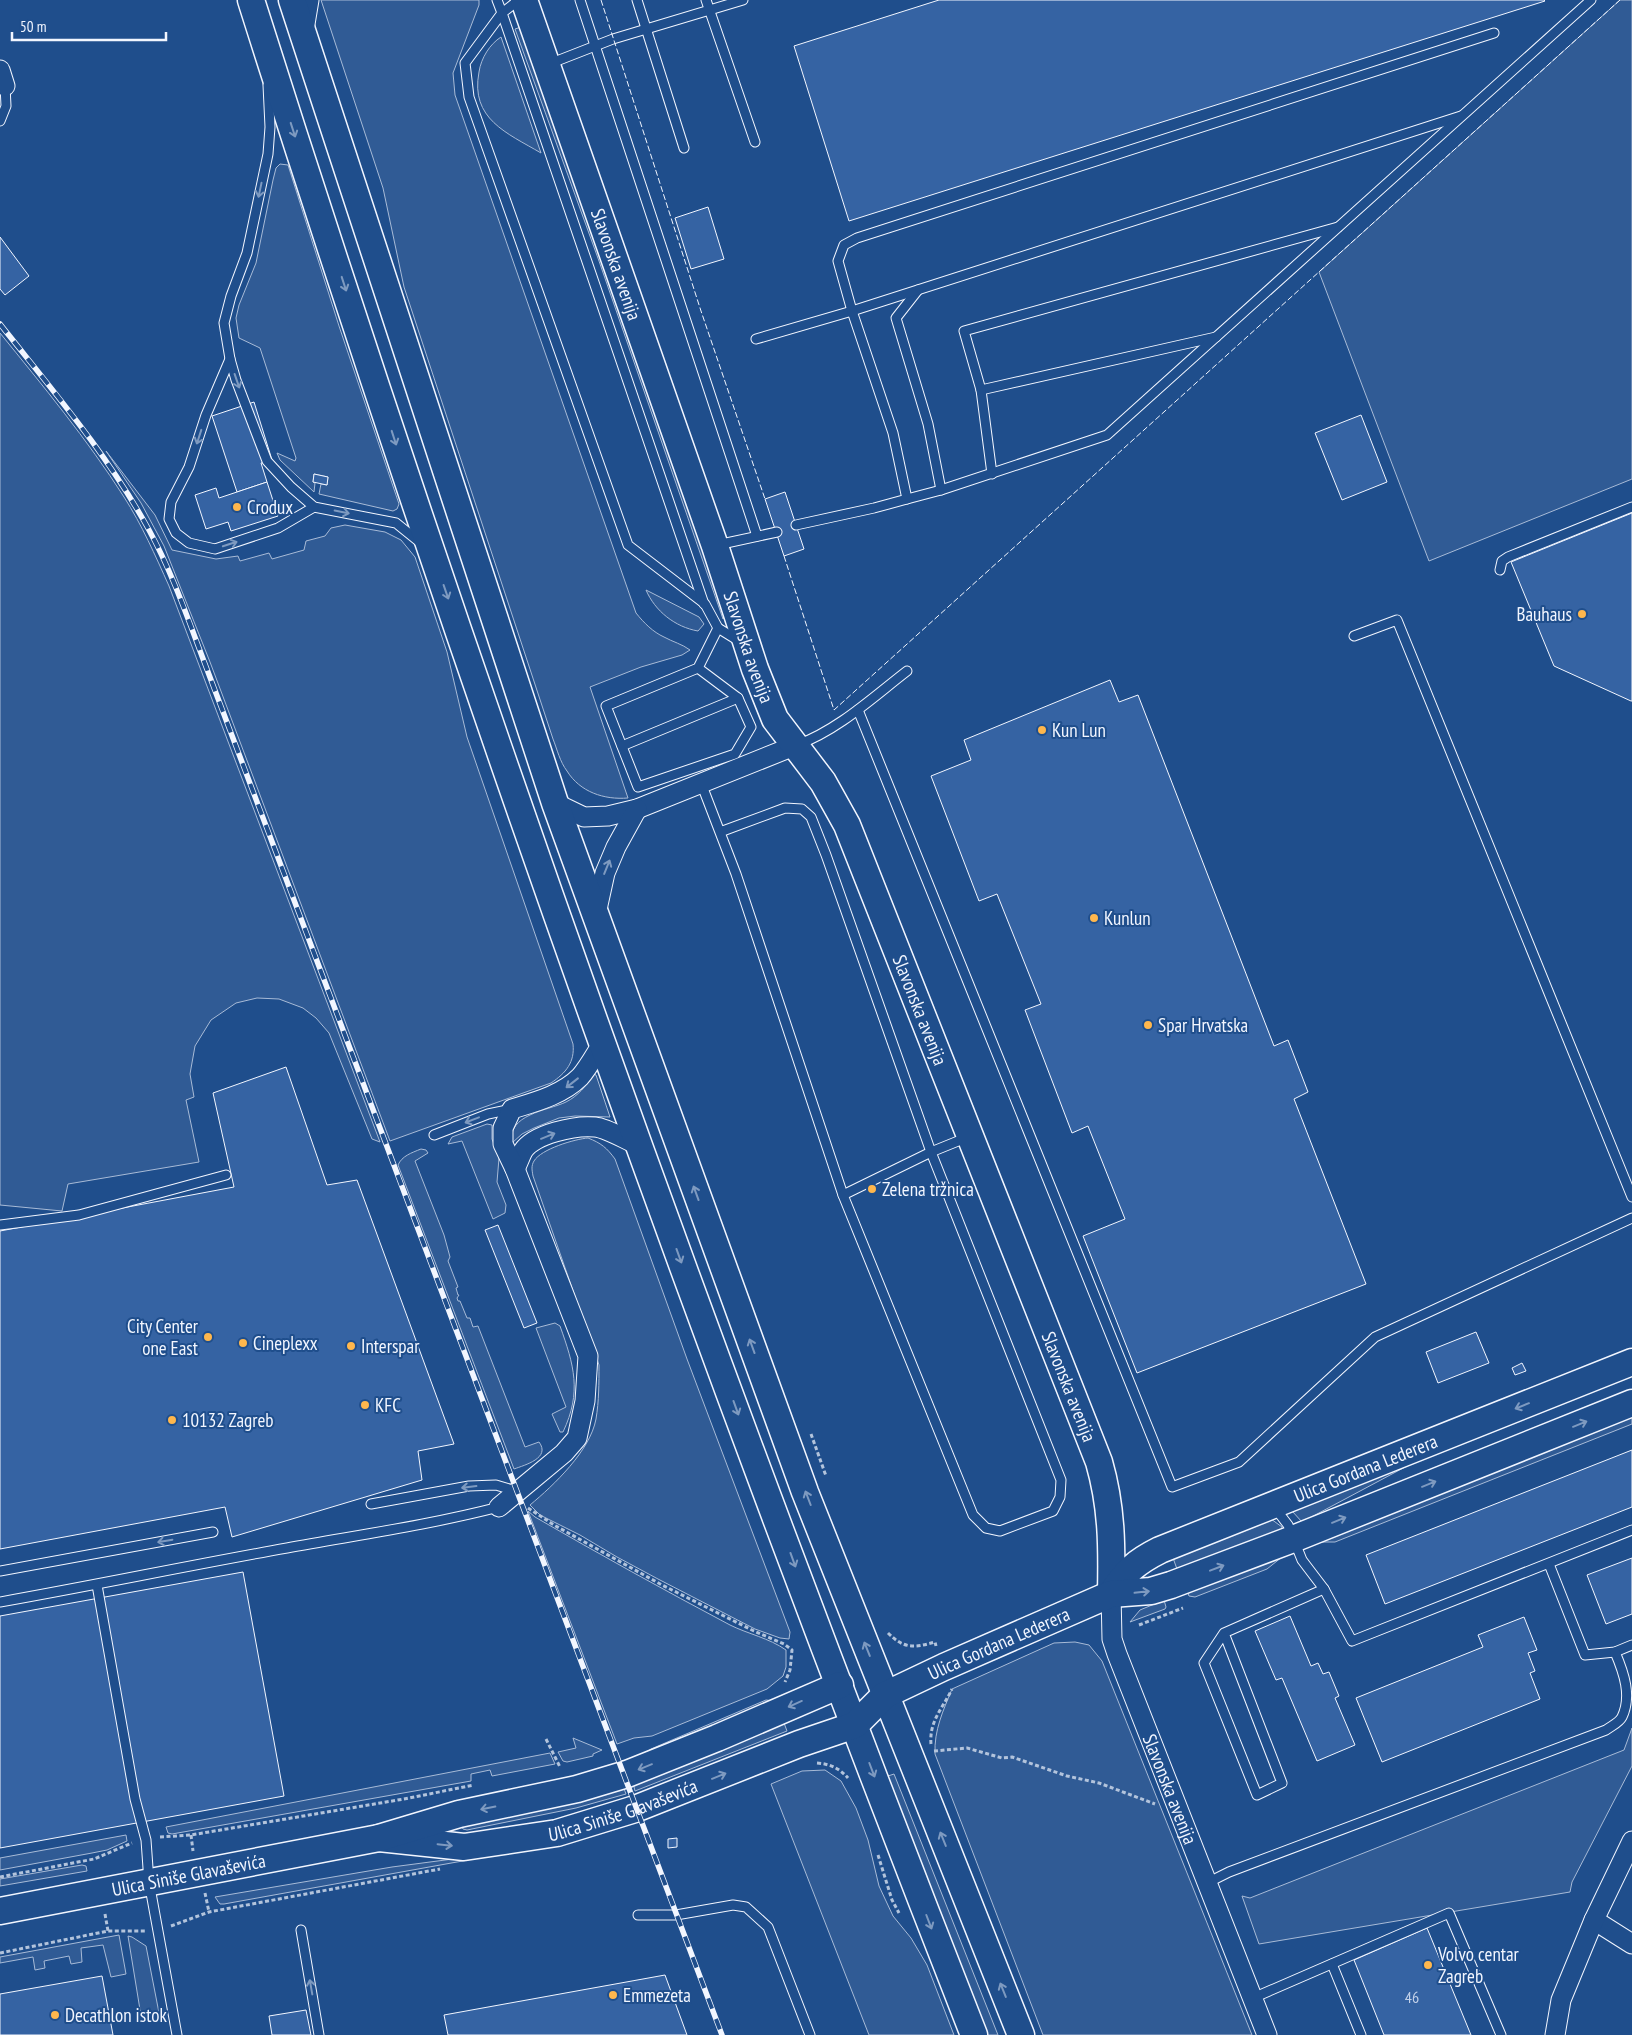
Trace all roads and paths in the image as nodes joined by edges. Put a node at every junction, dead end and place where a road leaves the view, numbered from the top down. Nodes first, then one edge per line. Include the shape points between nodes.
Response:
1 (251, 0) edge
2 (292, 0) edge
3 (309, 0) edge
4 (497, 0) edge
5 (519, 0) edge
6 (524, 0) edge
7 (580, 0) edge
8 (637, 0) edge
9 (706, 0) edge
10 (743, 0) edge
11 (1591, 0) edge
12 (710, 11) junction
13 (502, 13) junction
14 (646, 29) junction
15 (1494, 33) dead end
16 (304, 34) junction
17 (595, 46) junction
18 (268, 55) junction
19 (546, 65) junction
20 (2, 78) edge
21 (1464, 115) junction
22 (0, 121) edge
23 (755, 142) dead end
24 (684, 148) dead end
25 (1341, 227) junction
26 (918, 290) junction
27 (852, 311) junction
28 (1218, 336) junction
29 (756, 340) dead end
30 (230, 359) junction
31 (981, 390) junction
32 (992, 474) junction
33 (941, 490) junction
34 (907, 499) junction
35 (314, 507) junction
36 (1632, 507) edge
37 (796, 525) dead end
38 (777, 532) dead end
39 (757, 536) junction
40 (715, 546) junction
41 (432, 552) junction
42 (1500, 570) dead end
43 (705, 604) junction
44 (718, 628) junction
45 (1354, 636) dead end
46 (748, 646) junction
47 (698, 668) junction
48 (907, 671) dead end
49 (738, 698) junction
50 (858, 710) junction
51 (622, 746) junction
52 (794, 746) junction
53 (701, 783) junction
54 (555, 804) junction
55 (637, 809) junction
56 (720, 832) junction
57 (596, 914) junction
58 (602, 1044) junction
59 (512, 1109) junction
60 (434, 1135) dead end
61 (970, 1136) junction
62 (638, 1145) junction
63 (931, 1152) junction
64 (515, 1169) junction
65 (226, 1175) dead end
66 (843, 1195) junction
67 (1632, 1197) edge
68 (1632, 1218) edge
69 (0, 1225) edge
70 (1632, 1362) edge
71 (1632, 1403) edge
72 (516, 1491) junction
73 (370, 1504) dead end
74 (1272, 1504) junction
75 (499, 1507) joint
76 (528, 1507) dead end
77 (1111, 1525) junction
78 (1632, 1530) edge
79 (214, 1532) dead end
80 (1294, 1539) junction
81 (1160, 1550) junction
82 (1549, 1564) junction
83 (0, 1571) edge
84 (97, 1585) junction
85 (1324, 1589) junction
86 (1111, 1594) junction
87 (0, 1602) edge
88 (885, 1630) dead end
89 (1224, 1633) junction
90 (1632, 1645) edge
91 (936, 1647) dead end
92 (1615, 1652) junction
93 (840, 1685) junction
94 (780, 1686) dead end
95 (951, 1686) dead end
96 (886, 1695) junction
97 (854, 1724) junction
98 (546, 1739) dead end
99 (813, 1763) dead end
100 (568, 1767) dead end
101 (852, 1783) dead end
102 (475, 1785) dead end
103 (1181, 1816) junction
104 (163, 1837) dead end
105 (379, 1838) junction
106 (1632, 1841) edge
107 (132, 1843) dead end
108 (0, 1877) edge
109 (149, 1882) junction
110 (1207, 1882) junction
111 (207, 1901) dead end
112 (0, 1911) edge
113 (638, 1915) dead end
114 (1594, 1920) junction
115 (177, 1925) dead end
116 (301, 1930) dead end
117 (142, 1931) dead end
118 (1632, 1944) edge
119 (0, 1952) edge
120 (1332, 1964) junction
121 (1253, 1998) junction
122 (177, 2035) edge
123 (319, 2035) edge
124 (810, 2035) edge
125 (974, 2035) edge
126 (1021, 2035) edge
127 (1267, 2035) edge
128 (1361, 2035) edge
129 (1501, 2035) edge
130 (1555, 2035) edge

1 - 18 street
2 - 16 street
3 - 16 street
4 - 13 lane
5 - 13 lane
6 - 19 street, Slavonska avenija
7 - 17 lane
8 - 14 lane
9 - 12 lane
10 - 12 lane
11 - 21 lane
12 - 14 lane
12 - 23 lane
13 - 43 lane
13 - 43 lane via 465,63 469,97 628,545
14 - 17 lane
14 - 24 lane
15 - 27 lane via 856,238 844,245 838,261
16 - 54 street
17 - 19 lane
17 - 39 lane
18 -> 30 lane via 268,154 247,253 224,323
18 -> 41 street
19 - 40 street, Slavonska avenija
20 - 22 lane via 6,106
21 - 25 lane
21 - 26 lane
25 - 28 lane
25 - 31 lane via 964,331
26 - 27 lane
26 - 33 lane via 896,318 928,424
27 - 29 lane
27 - 34 lane via 893,433
28 - 31 lane
28 - 32 lane via 1106,435
30 -> 35 lane via 266,462
30 -> 35 lane via 206,415 189,467 171,502 169,518 176,533 190,543 216,549 278,528
31 - 32 lane
32 - 33 lane
33 - 34 lane
34 - 37 lane
35 -> 41 lane via 396,523
36 - 42 lane via 1508,557 1502,561
38 - 39 lane
39 - 40 lane
40 - 46 street, Slavonska avenija
41 -> 58 street
43 - 44 lane
44 - 46 lane
44 - 47 lane
45 - 67 lane via 1398,620
46 - 52 street, Slavonska avenija via 775,719
47 - 49 lane
47 - 51 lane via 606,706
48 - 50 lane
49 - 51 lane
49 - 51 lane via 751,727 735,754 638,787
50 - 52 lane via 816,738
50 - 68 lane via 1172,1487 1239,1462 1375,1337
52 - 53 street
52 - 61 street, Slavonska avenija via 822,782 847,825
53 - 55 street
53 - 56 lane
54 - 55 street via 584,817 608,816
54 - 57 street
57 -> 55 street via 605,874
56 - 63 lane via 785,808 802,809 811,817
56 - 66 lane
96 -> 57 street via 805,1492
58 -> 59 street via 580,1077 565,1088
58 - 62 street
59 -> 60 lane via 488,1114
59 - 64 street via 503,1128 503,1144
61 - 63 lane
61 - 77 street, Slavonska avenija via 1099,1462
64 -> 62 street via 524,1150 534,1141 574,1128 596,1127
62 -> 93 street
63 - 66 lane
63 - 66 lane via 1060,1480 1060,1497 1053,1511 1000,1532 986,1528 973,1515
64 - 72 street via 588,1356 585,1401 577,1438 564,1453
65 - 69 lane via 79,1215
70 -> 74 street, Ulica Gordana Lederera
80 -> 71 street, Ulica Gordana Lederera
72 -> 73 lane via 496,1485 469,1486
72 - 75 street
74 - 80 lane
74 - 81 street, Ulica Gordana Lederera
75 - 84 lane via 456,1518
76 - 94 path via 545,1520 662,1585 784,1644 792,1650 790,1670 786,1682
77 - 81 street via 1121,1538 1132,1545
77 - 86 street, Slavonska avenija
78 - 82 lane
79 -> 83 lane
80 - 85 lane via 1302,1560
86 -> 80 street, Ulica Gordana Lederera via 1151,1591
81 - 86 street, Ulica Gordana Lederera via 1133,1565
82 - 85 lane via 1352,1641
82 - 92 lane via 1585,1655
84 - 87 lane
84 - 109 lane via 135,1799 146,1840
85 - 89 lane
86 - 96 street, Ulica Gordana Lederera via 944,1666
86 - 103 street, Slavonska avenija via 1112,1639
88 - 91 path via 897,1642 915,1648 935,1642
89 - 89 lane via 1204,1663 1257,1795 1282,1783
90 - 92 lane
92 - 110 lane via 1628,1681 1626,1707 1621,1719 1606,1730
93 - 96 street
93 - 97 street
93 -> 105 street, Ulica Siniše Glavaševića via 623,1775 577,1789 459,1814
95 - 103 path via 932,1728 933,1752 968,1748 1002,1758 1012,1756 1131,1794
96 - 97 street, Ulica Gordana Lederera
126 -> 96 street
105 -> 97 street, Ulica Siniše Glavaševića via 464,1847 557,1833 635,1809
97 -> 125 street
98 - 100 path via 560,1767
99 - 101 path via 828,1764 842,1771
102 - 104 path via 191,1835
103 - 110 street, Slavonska avenija
105 - 109 street, Ulica Siniše Glavaševića
106 - 114 street
107 - 108 path via 94,1860
109 - 112 street, Ulica Siniše Glavaševića
109 - 122 lane
110 - 121 street, Slavonska avenija
111 - 115 path via 209,1912
113 - 124 lane via 676,1915 733,1904 746,1907 768,1927
114 - 118 street
114 - 130 street via 1561,2000
123 -> 116 lane
117 - 119 path via 108,1931
120 - 121 lane
120 - 128 lane
120 - 129 lane via 1449,1913
121 - 127 street, Slavonska avenija

